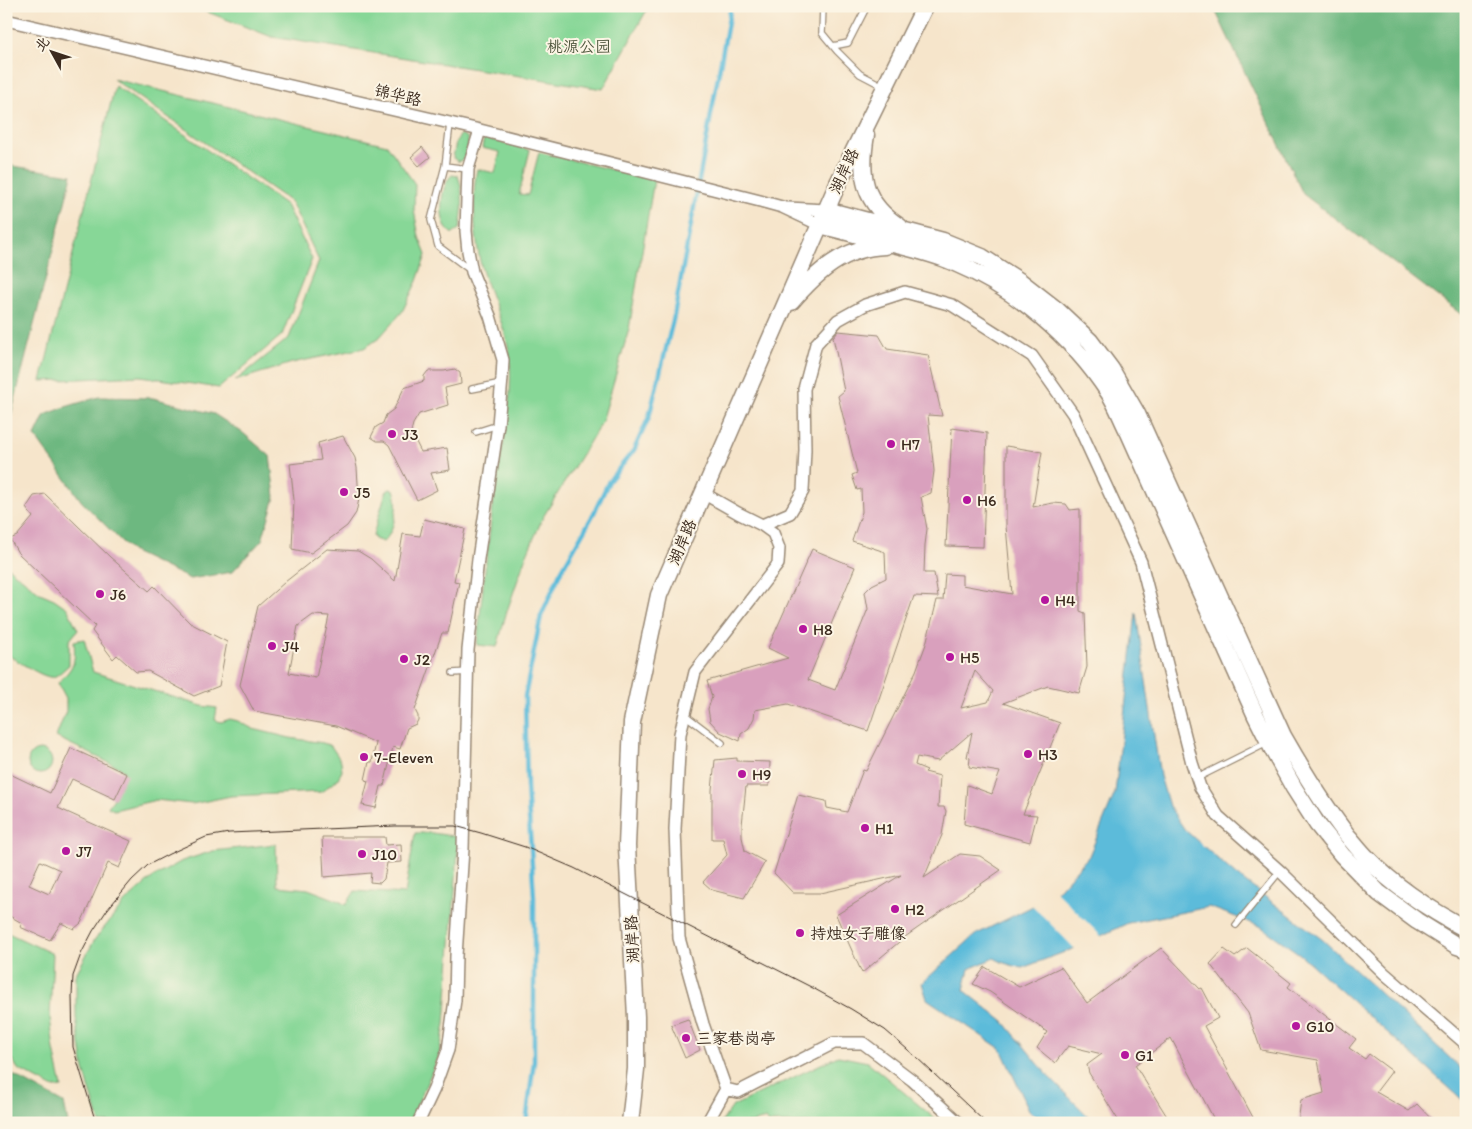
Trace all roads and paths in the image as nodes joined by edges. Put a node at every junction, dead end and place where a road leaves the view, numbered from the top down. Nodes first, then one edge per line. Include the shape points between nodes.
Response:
1 (823, 6) edge
2 (867, 6) edge
3 (925, 6) edge
4 (6, 20) edge
5 (833, 46) junction
6 (884, 87) junction
7 (870, 116) junction
8 (450, 124) junction
9 (480, 130) junction
10 (445, 166) junction
11 (468, 169) junction
12 (782, 208) junction
13 (826, 210) junction
14 (820, 225) junction
15 (904, 239) junction
16 (472, 272) junction
17 (783, 311) junction
18 (502, 383) junction
19 (472, 389) dead end
20 (498, 425) junction
21 (476, 432) dead end
22 (704, 493) junction
23 (762, 525) junction
24 (468, 672) junction
25 (453, 673) dead end
26 (685, 715) junction
27 (1269, 742) junction
28 (722, 743) dead end
29 (1197, 778) junction
30 (1280, 871) junction
31 (1236, 925) dead end
32 (1466, 929) edge
33 (1466, 950) edge
34 (1466, 1044) edge
35 (726, 1090) junction
36 (418, 1123) edge
37 (630, 1123) edge
38 (707, 1123) edge
39 (958, 1123) edge

1 - 5 lane via 822,33
2 - 5 lane via 848,43
3 - 6 street, 湖岸路
4 - 8 street, 锦华路
5 - 6 lane via 860,74
6 - 7 street, 湖岸路
7 - 13 street, 湖岸路
7 - 15 street via 862,163 867,190
8 - 9 street, 锦华路
8 - 10 lane
9 - 11 street
9 - 12 street, 锦华路
10 - 11 lane
10 - 16 lane via 431,220 438,246
11 - 16 street via 466,231
12 - 13 street, 锦华路
12 - 14 street, 锦华路
13 - 14 street, 湖岸路
13 - 15 street
14 - 15 street
14 - 17 street, 湖岸路
15 - 17 street via 862,248 836,261 811,281
15 - 27 street via 1012,294 1045,320 1082,357 1104,386 1129,433
15 - 32 street via 943,241 982,258 1021,282 1090,341 1137,414 1283,736 1310,784 1366,858 1399,886
16 - 18 street via 503,360
17 - 22 street, 湖岸路
18 - 19 lane
18 - 20 street
20 - 21 lane
20 - 24 street via 478,559
22 - 23 street
22 - 37 street, 湖岸路 via 660,595 632,722 627,846 636,1068
23 - 26 street via 773,533 779,548 778,564 695,672
23 - 29 street via 790,513 804,491 804,389 816,344 838,320 865,305 905,292 952,305 1032,356 1073,414 1141,562
24 - 25 lane
24 - 36 street via 456,1000 448,1050
26 - 28 lane
26 - 35 street via 680,734 675,829 679,938
27 - 29 lane
27 - 33 street via 1317,824 1342,854 1379,893
29 - 30 street via 1218,816
30 - 31 lane
30 - 34 street via 1384,973
35 - 38 street
35 - 39 street via 738,1092 834,1042 863,1043 912,1080

